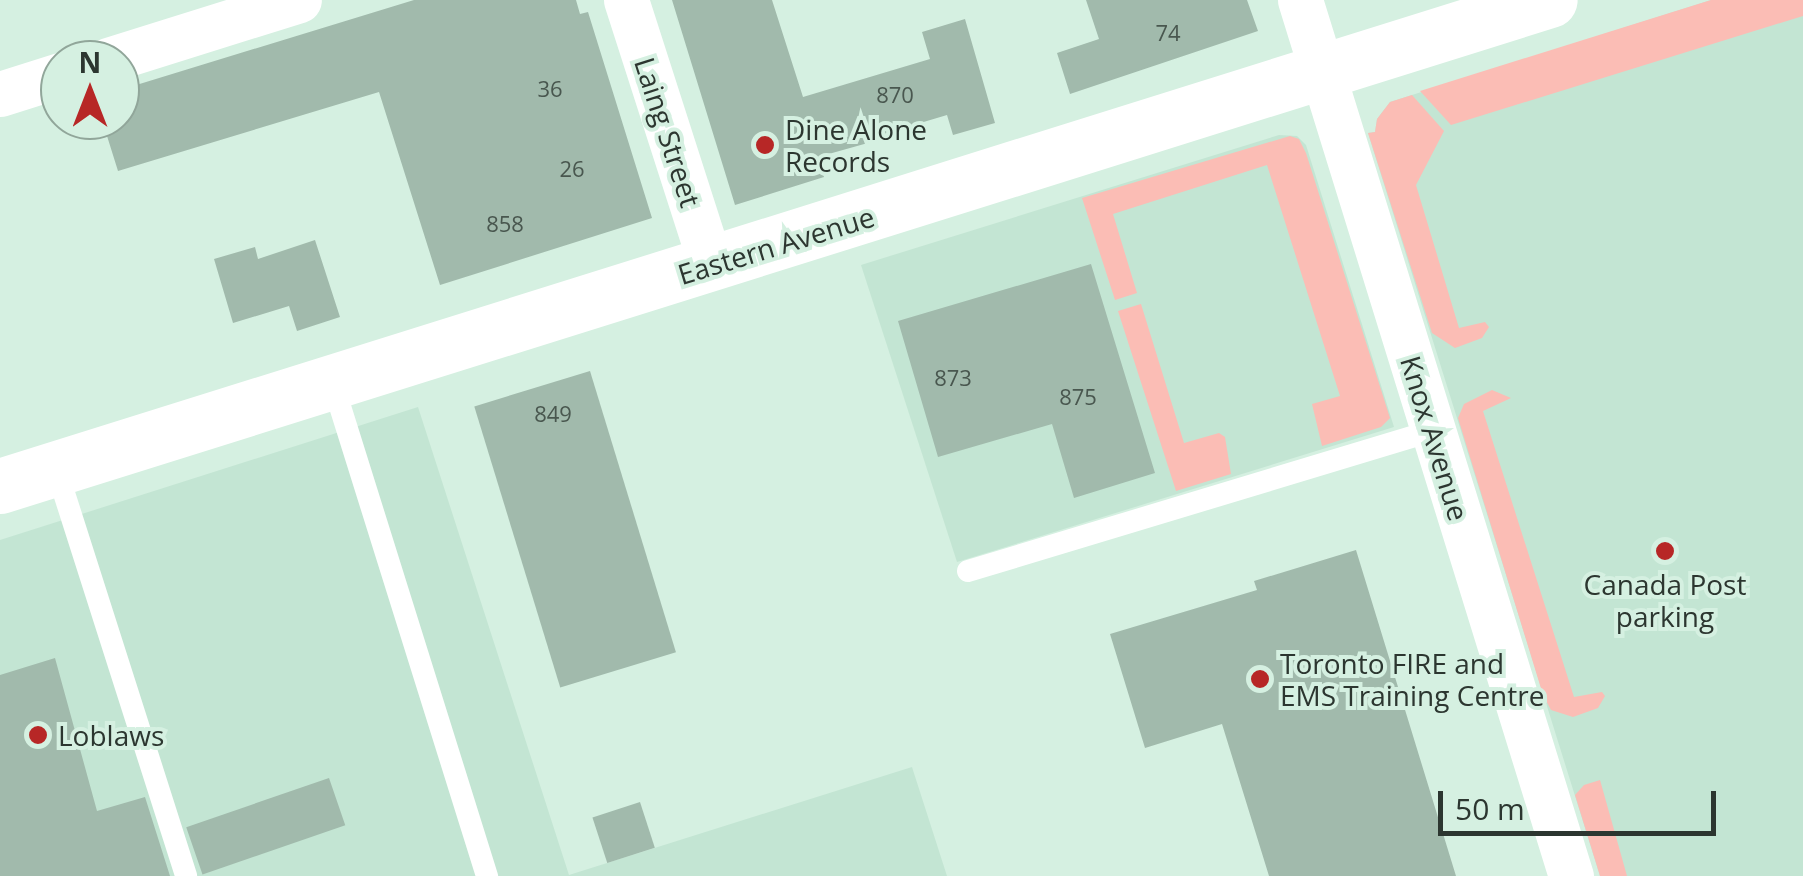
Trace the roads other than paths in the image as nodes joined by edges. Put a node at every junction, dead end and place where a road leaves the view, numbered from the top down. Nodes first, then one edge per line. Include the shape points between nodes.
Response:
1 (299, 0) edge
2 (626, 0) edge
3 (1300, 0) edge
4 (1550, 0) edge
5 (140, 50) edge
6 (1322, 72) junction
7 (40, 81) edge
8 (0, 94) edge
9 (711, 265) junction
10 (333, 384) junction
11 (1432, 431) junction
12 (56, 468) junction
13 (0, 486) edge
14 (968, 571) dead end
15 (186, 876) edge
16 (487, 876) edge
17 (1571, 876) edge

1 - 5 street
2 - 9 street, Laing Street
3 - 6 street, Knox Avenue
4 - 6 main road, Eastern Avenue
6 - 9 main road, Eastern Avenue
6 - 11 street, Knox Avenue
7 - 8 street
9 - 10 main road, Eastern Avenue
10 - 12 main road, Eastern Avenue
10 - 16 lane
11 - 14 lane
11 - 17 street, Knox Avenue
12 - 13 main road, Eastern Avenue
12 - 15 lane

